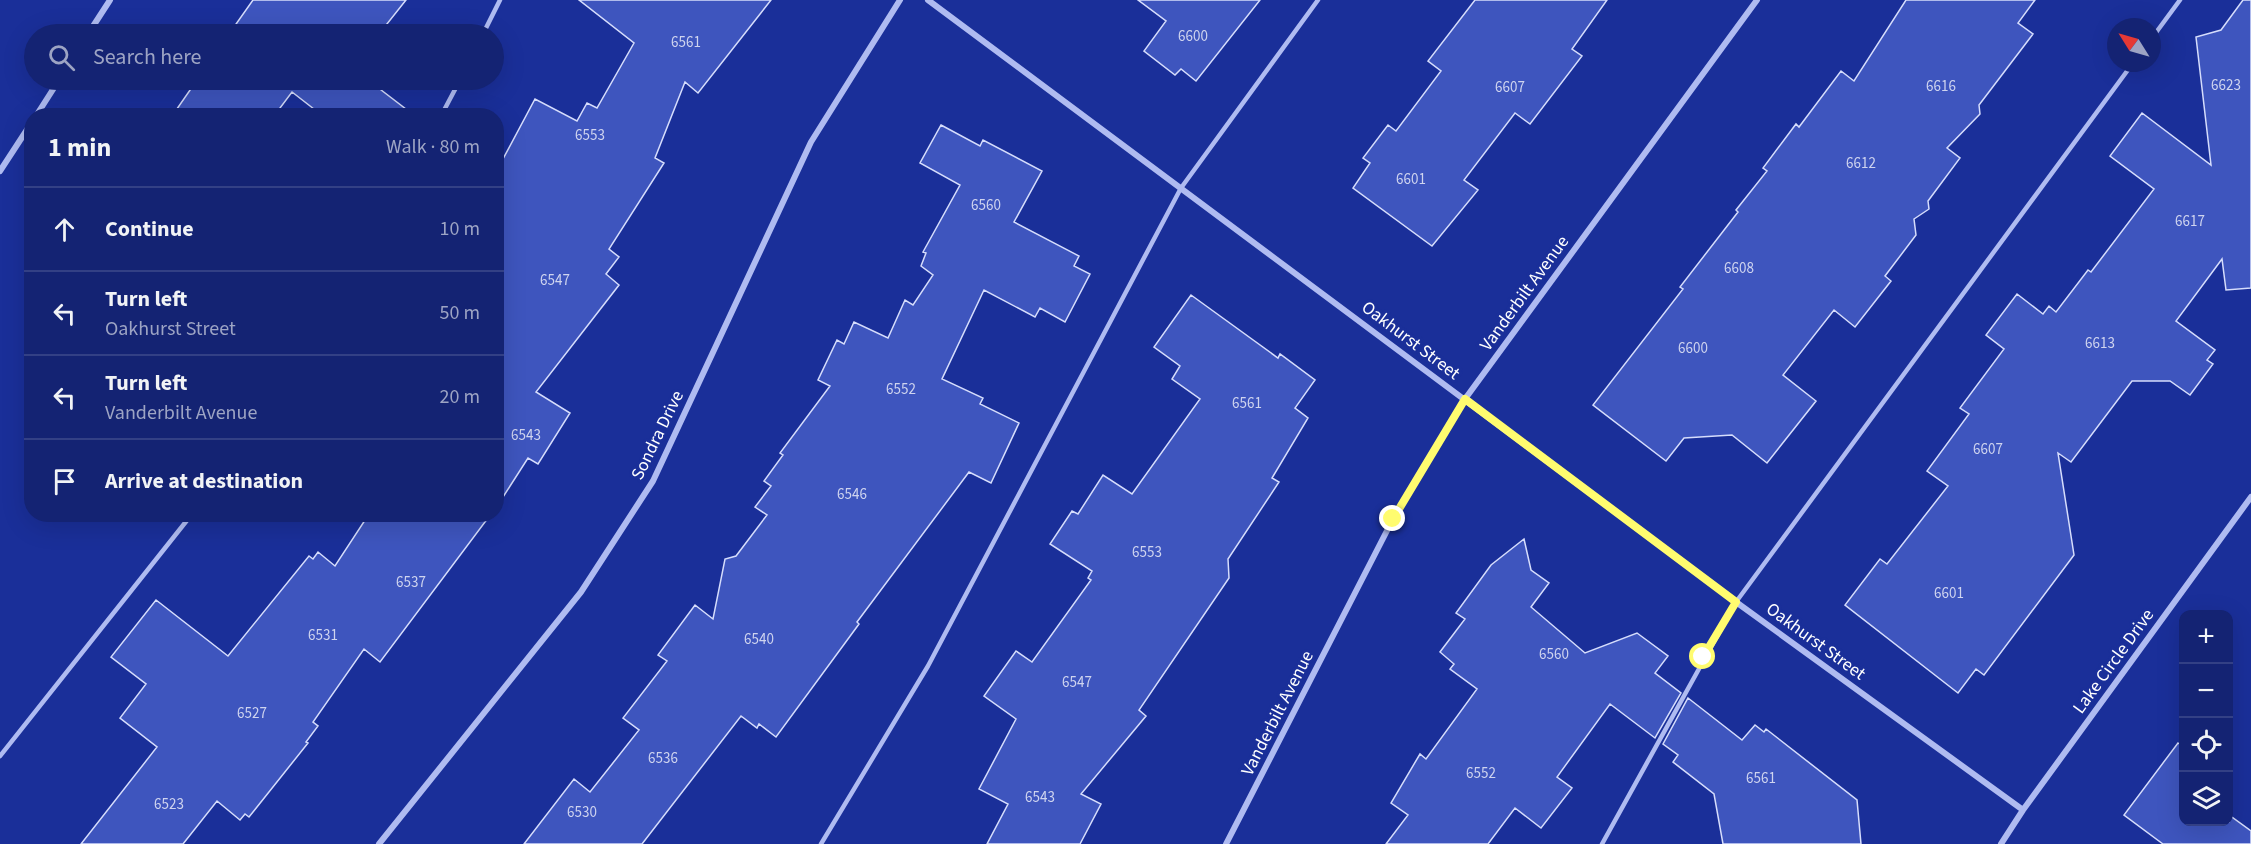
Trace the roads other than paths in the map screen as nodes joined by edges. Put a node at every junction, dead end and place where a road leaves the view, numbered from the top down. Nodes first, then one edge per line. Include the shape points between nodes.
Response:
1 (110, 0) edge
2 (501, 0) edge
3 (900, 0) edge
4 (928, 0) edge
5 (1318, 0) edge
6 (1757, 0) edge
7 (2180, 0) edge
8 (94, 24) edge
9 (488, 24) edge
10 (2161, 26) edge
11 (2126, 72) edge
12 (53, 90) edge
13 (455, 90) edge
14 (41, 108) edge
15 (445, 108) edge
16 (24, 134) edge
17 (0, 171) edge
18 (1181, 188) junction
19 (1465, 399) junction
20 (2251, 497) edge
21 (186, 522) edge
22 (1736, 602) junction
23 (0, 756) edge
24 (2023, 810) junction
25 (379, 844) edge
26 (821, 844) edge
27 (1226, 844) edge
28 (1602, 844) edge
29 (2001, 844) edge

1 - 8 street
2 - 9 lane
3 - 25 street, Sondra Drive via 811,142 653,481 581,592
4 - 18 street, Oakhurst Street
5 - 18 lane
6 - 19 street, Vanderbilt Avenue
7 - 10 lane
11 - 22 lane
12 - 14 street
13 - 15 lane
16 - 17 street
18 - 19 street, Oakhurst Street
18 - 26 lane via 928,666
19 - 22 street, Oakhurst Street
19 - 27 street, Vanderbilt Avenue via 1393,519
20 - 24 street, Lake Circle Drive
21 - 23 lane
22 - 24 street, Oakhurst Street
22 - 28 lane
24 - 29 street, Lake Circle Drive

